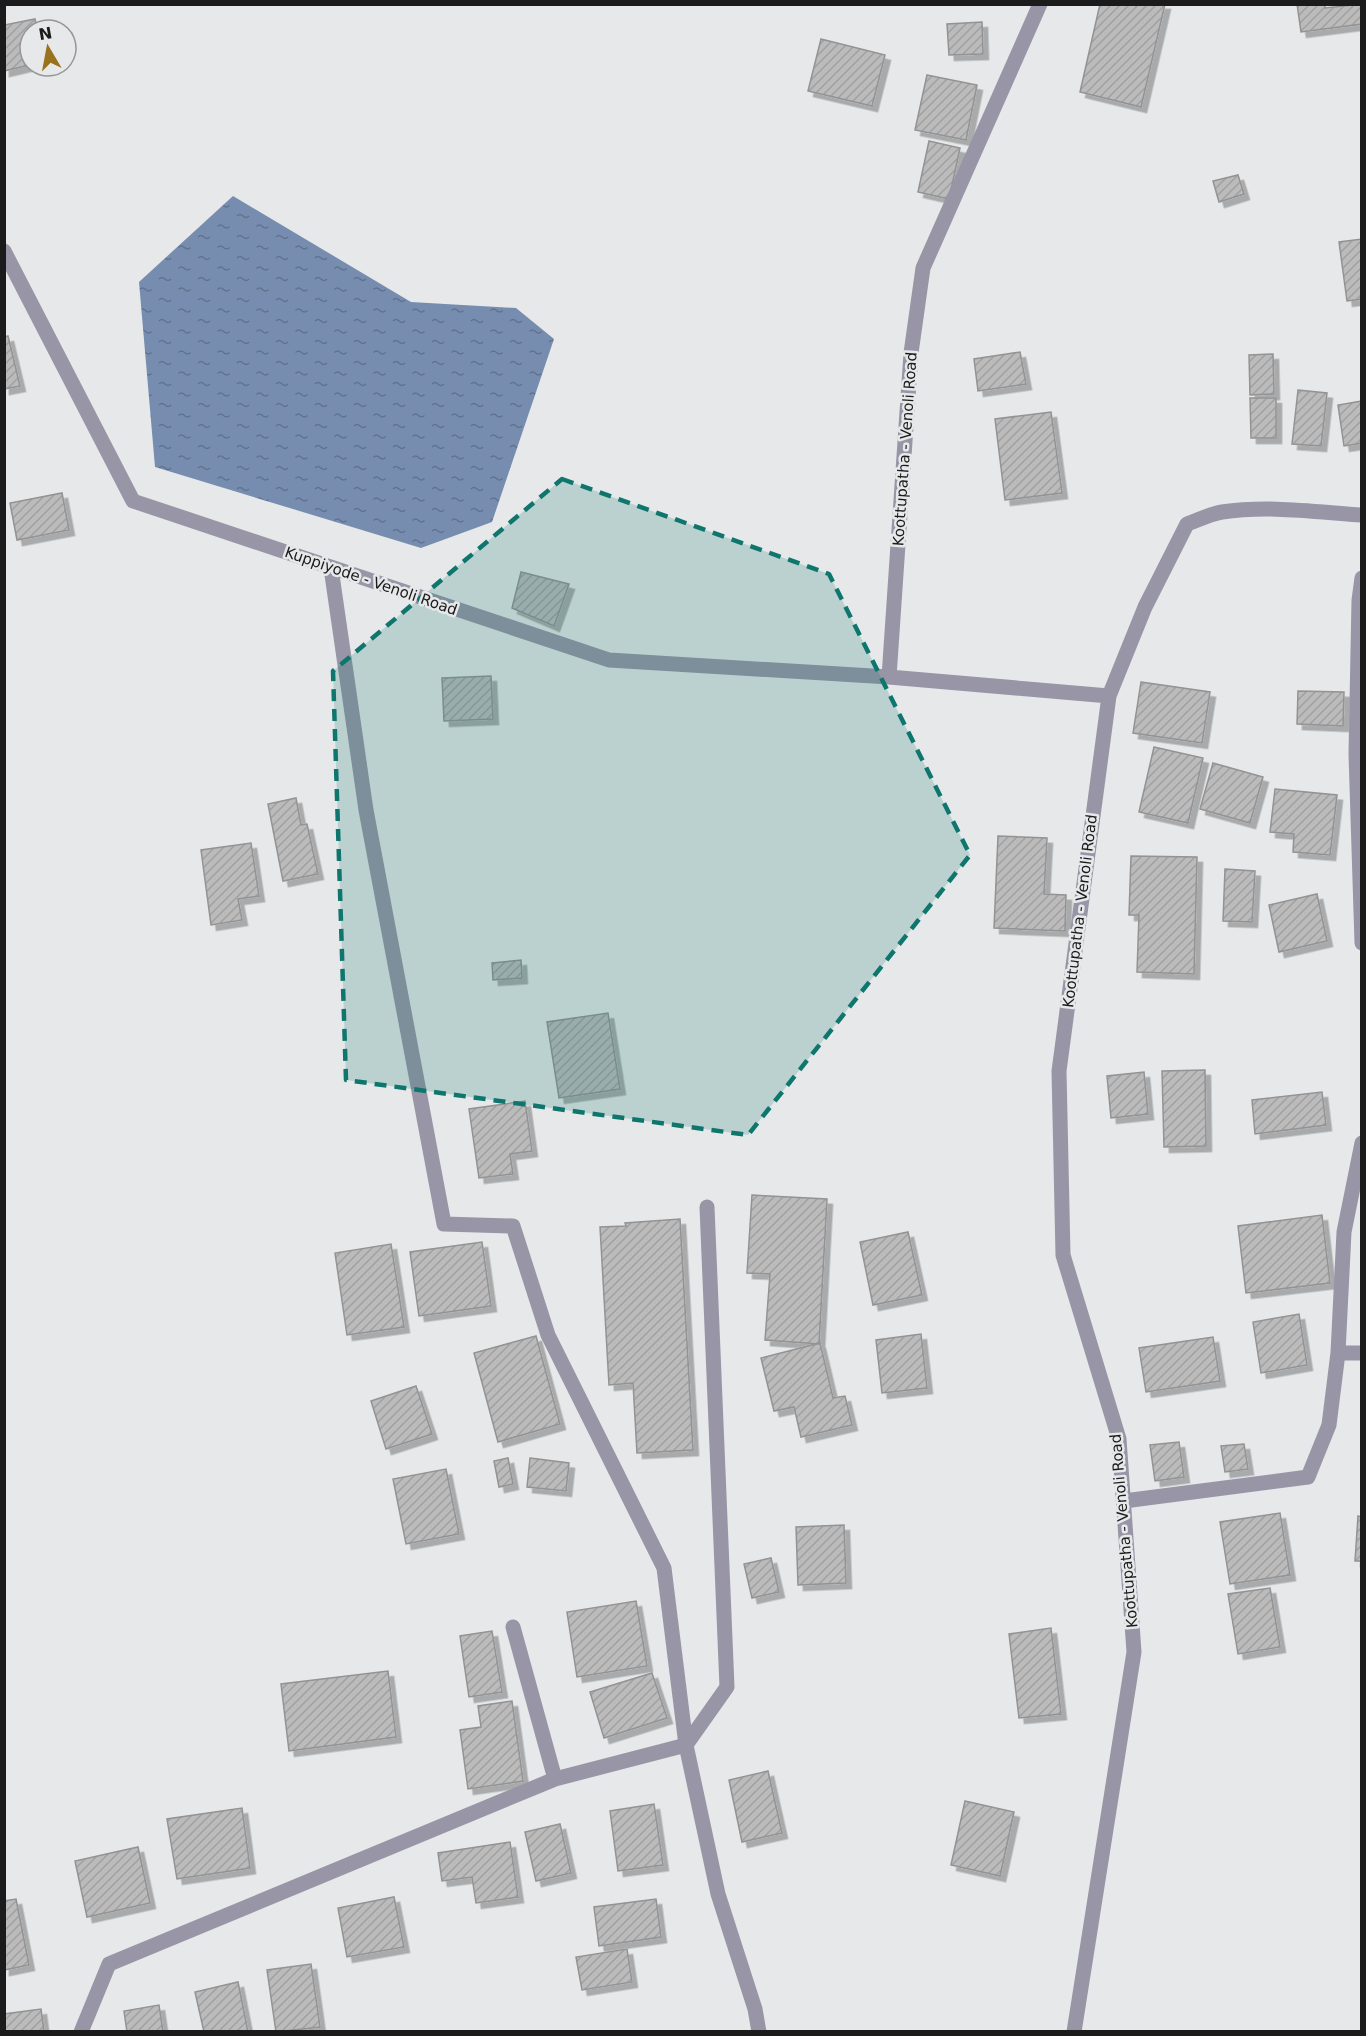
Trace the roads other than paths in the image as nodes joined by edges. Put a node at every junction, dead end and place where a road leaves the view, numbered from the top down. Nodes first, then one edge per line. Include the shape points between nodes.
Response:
1 (1040, 4) edge
2 (4, 251) edge
3 (1362, 515) edge
4 (331, 568) junction
5 (1362, 578) edge
6 (889, 677) junction
7 (1109, 696) junction
8 (1362, 943) edge
9 (1362, 1143) edge
10 (707, 1207) dead end
11 (1338, 1353) junction
12 (1362, 1353) edge
13 (1124, 1501) junction
14 (513, 1627) dead end
15 (686, 1745) junction
16 (555, 1779) junction
17 (81, 2031) edge
18 (759, 2031) edge
19 (1074, 2031) edge

1 - 6 street, Koottupatha - Venoli Road via 923,268 911,353
2 - 4 street, Kuppiyode - Venoli Road via 133,501
3 - 7 street, Koottupatha - Venoli Road via 1239,510 1187,524 1145,607
4 - 6 street, Kuppiyode - Venoli Road via 609,660
4 - 15 street via 366,810 444,1224 513,1226 548,1335 664,1568
5 - 8 street via 1356,754
6 - 7 street
7 - 13 street, Koottupatha - Venoli Road via 1059,1071 1062,1232 1063,1255 1119,1439
9 - 11 street via 1344,1232
10 - 15 street via 727,1687
11 - 12 street
11 - 13 street via 1329,1425 1308,1477
13 - 19 street, Koottupatha - Venoli Road via 1134,1652
14 - 16 street
15 - 16 street
15 - 18 street via 718,1894
16 - 17 street via 109,1964

